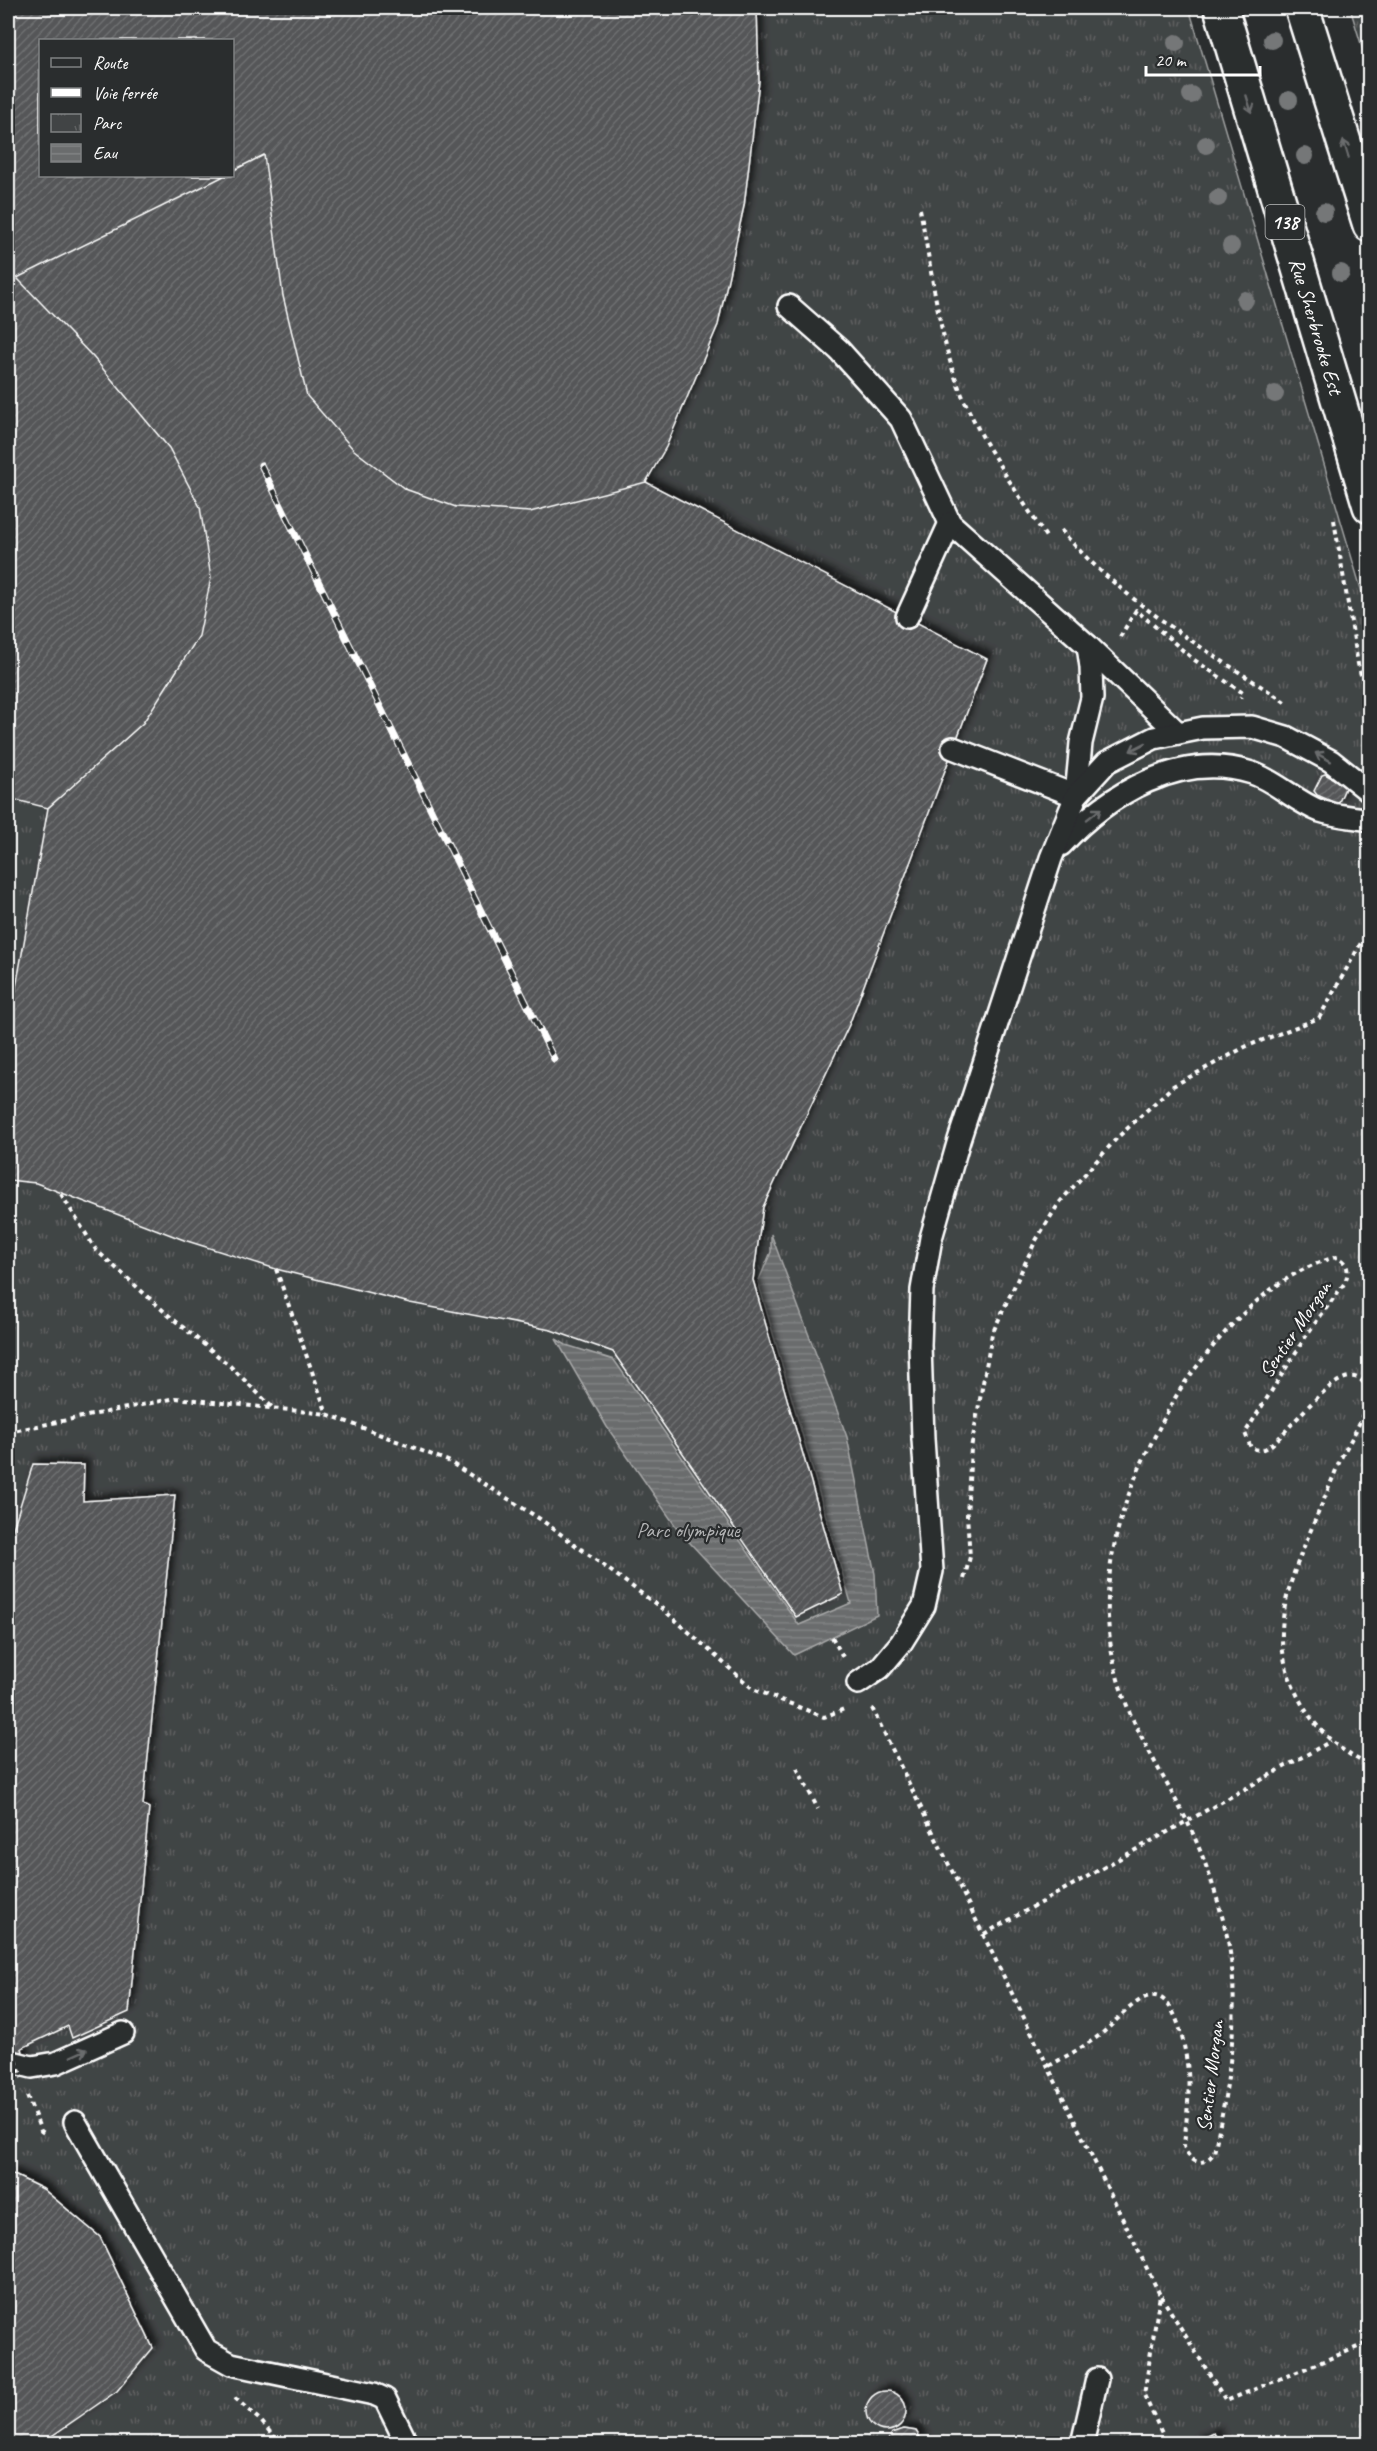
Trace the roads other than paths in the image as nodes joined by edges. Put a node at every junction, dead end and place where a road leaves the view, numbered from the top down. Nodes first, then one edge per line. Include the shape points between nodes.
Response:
1 (1221, 8) edge
2 (1302, 8) edge
3 (1370, 225) edge
4 (789, 306) dead end
5 (1370, 506) edge
6 (950, 523) junction
7 (907, 617) dead end
8 (1088, 646) junction
9 (1178, 733) junction
10 (953, 748) dead end
11 (1370, 792) edge
12 (1076, 796) junction
13 (1370, 820) edge
14 (1053, 855) junction
15 (863, 1691) road end
16 (123, 2033) dead end
17 (9, 2052) edge
18 (75, 2122) dead end
19 (1097, 2379) dead end
20 (407, 2444) edge
21 (1082, 2444) edge

1 -> 5 main road, Rue Sherbrooke Est / 138
3 -> 2 main road
4 - 6 lane via 839,350 901,419
6 - 7 lane
6 - 8 lane
8 - 9 lane
8 - 12 lane via 1092,698 1081,744
11 -> 9 lane via 1330,761 1286,737 1252,727
9 -> 12 lane via 1154,738 1107,762
10 - 12 lane
12 - 14 lane
14 -> 13 lane via 1079,826 1118,795 1173,772 1214,766 1254,774 1320,811
14 - 15 lane via 959,1140 931,1238 921,1290 923,1438 932,1571 924,1606
17 -> 16 lane via 32,2067 56,2063
18 - 20 lane via 206,2350 231,2364 385,2399
19 - 21 lane

